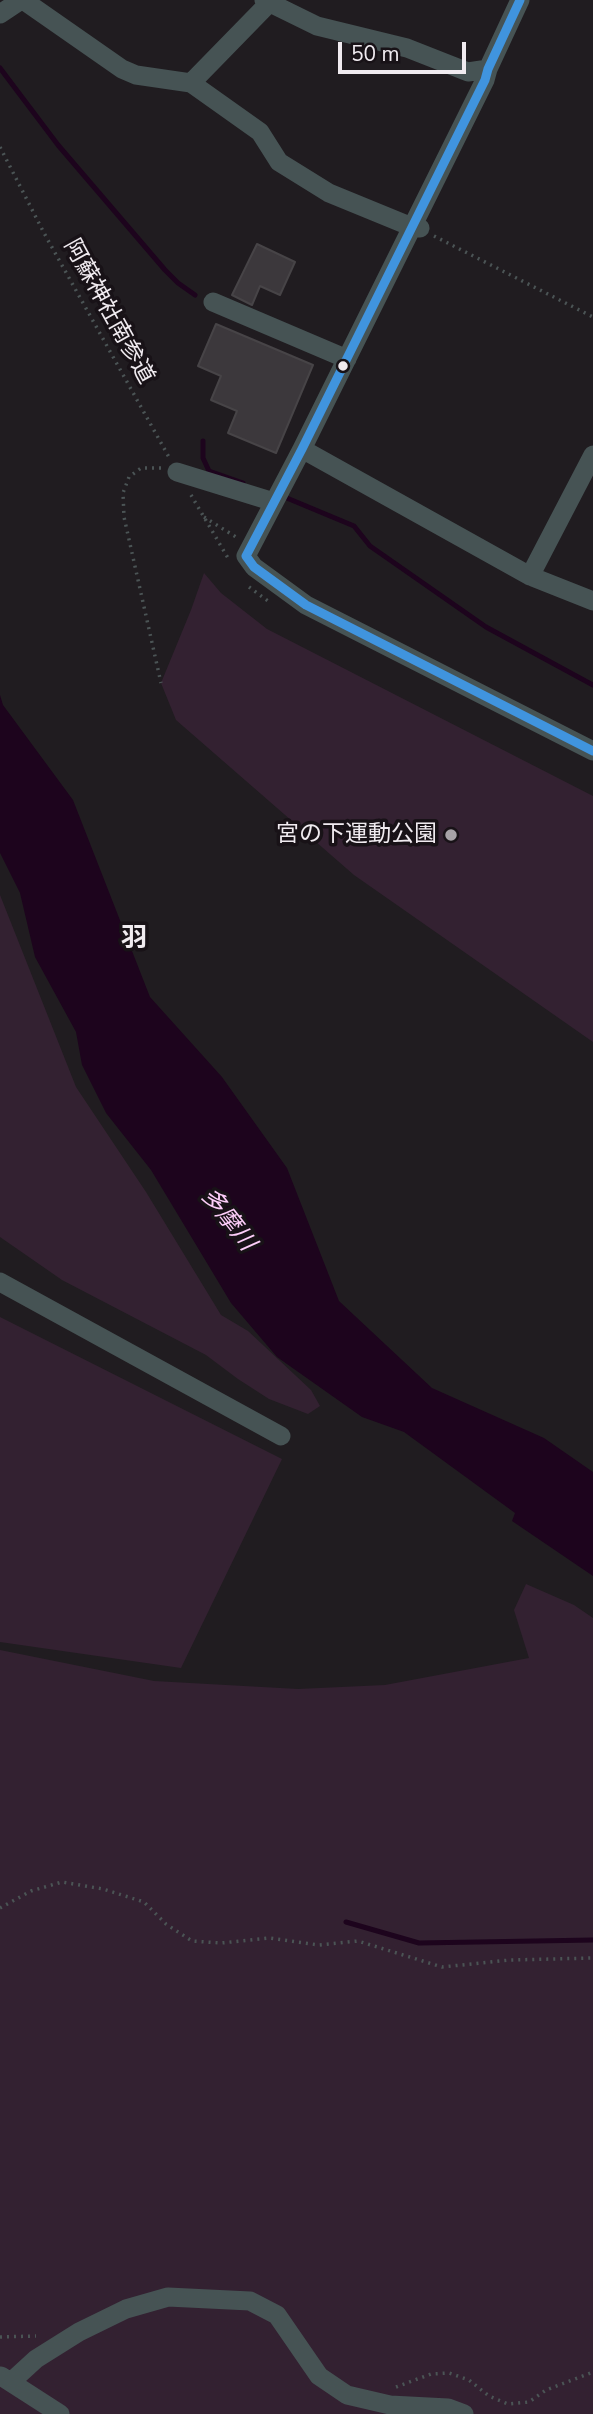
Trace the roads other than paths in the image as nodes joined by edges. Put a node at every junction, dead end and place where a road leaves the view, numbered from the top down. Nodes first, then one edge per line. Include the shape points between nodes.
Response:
1 (22, 0) edge
2 (520, 0) edge
3 (266, 1) edge
4 (300, 9) edge
5 (0, 14) edge
6 (488, 69) junction
7 (191, 83) junction
8 (416, 228) junction
9 (213, 302) dead end
10 (346, 359) junction
11 (302, 449) junction
12 (593, 455) edge
13 (177, 471) road end
14 (276, 497) junction
15 (530, 576) junction
16 (593, 601) edge
17 (593, 751) edge
18 (0, 1282) edge
19 (281, 1436) dead end
20 (6, 2379) edge
21 (60, 2414) edge
22 (464, 2414) edge

1 - 5 street
1 - 7 street via 122,69
2 - 6 street
3 - 4 street
3 - 7 street
4 - 6 street via 317,26 407,48 468,72
6 - 8 street
7 - 8 street via 260,132 279,162 329,193
8 - 10 street
9 - 10 street
10 - 11 street
11 - 14 street
11 - 15 street
12 - 15 street
13 - 14 street
14 - 17 street via 246,556 254,567 306,605
15 - 16 street
18 - 19 street
20 - 21 street
20 - 22 street via 79,2332 126,2309 168,2297 250,2301 277,2315 319,2376 347,2395

